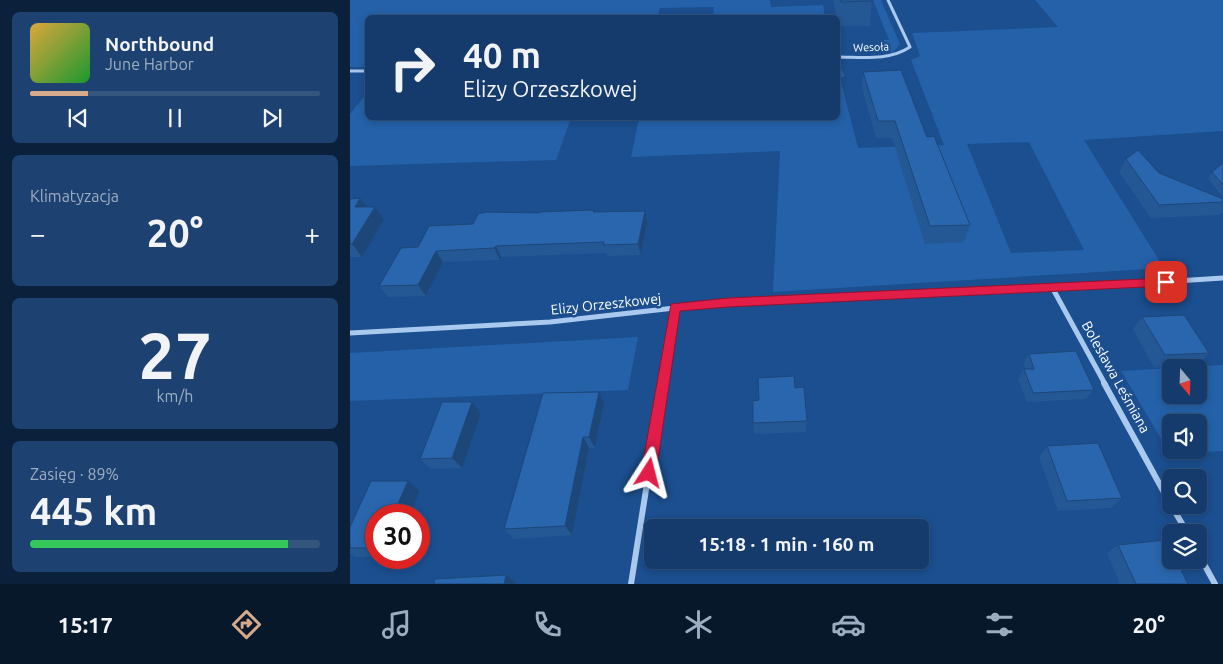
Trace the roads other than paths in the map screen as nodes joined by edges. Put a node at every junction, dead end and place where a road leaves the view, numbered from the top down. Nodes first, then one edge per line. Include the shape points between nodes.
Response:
1 (888, 0) edge
2 (840, 57) edge
3 (365, 71) edge
4 (350, 72) edge
5 (1223, 278) edge
6 (1052, 288) junction
7 (675, 307) junction
8 (350, 333) edge
9 (1162, 489) edge
10 (1207, 569) edge
11 (631, 584) edge
12 (1215, 584) edge

1 - 2 street, Wesoła via 910,47 906,52
3 - 4 street
5 - 6 street, Elizy Orzeszkowej
6 - 7 street, Elizy Orzeszkowej
6 - 9 street, Bolesława Leśmiana
7 - 8 street, Elizy Orzeszkowej via 550,322
7 - 11 street
10 - 12 street

